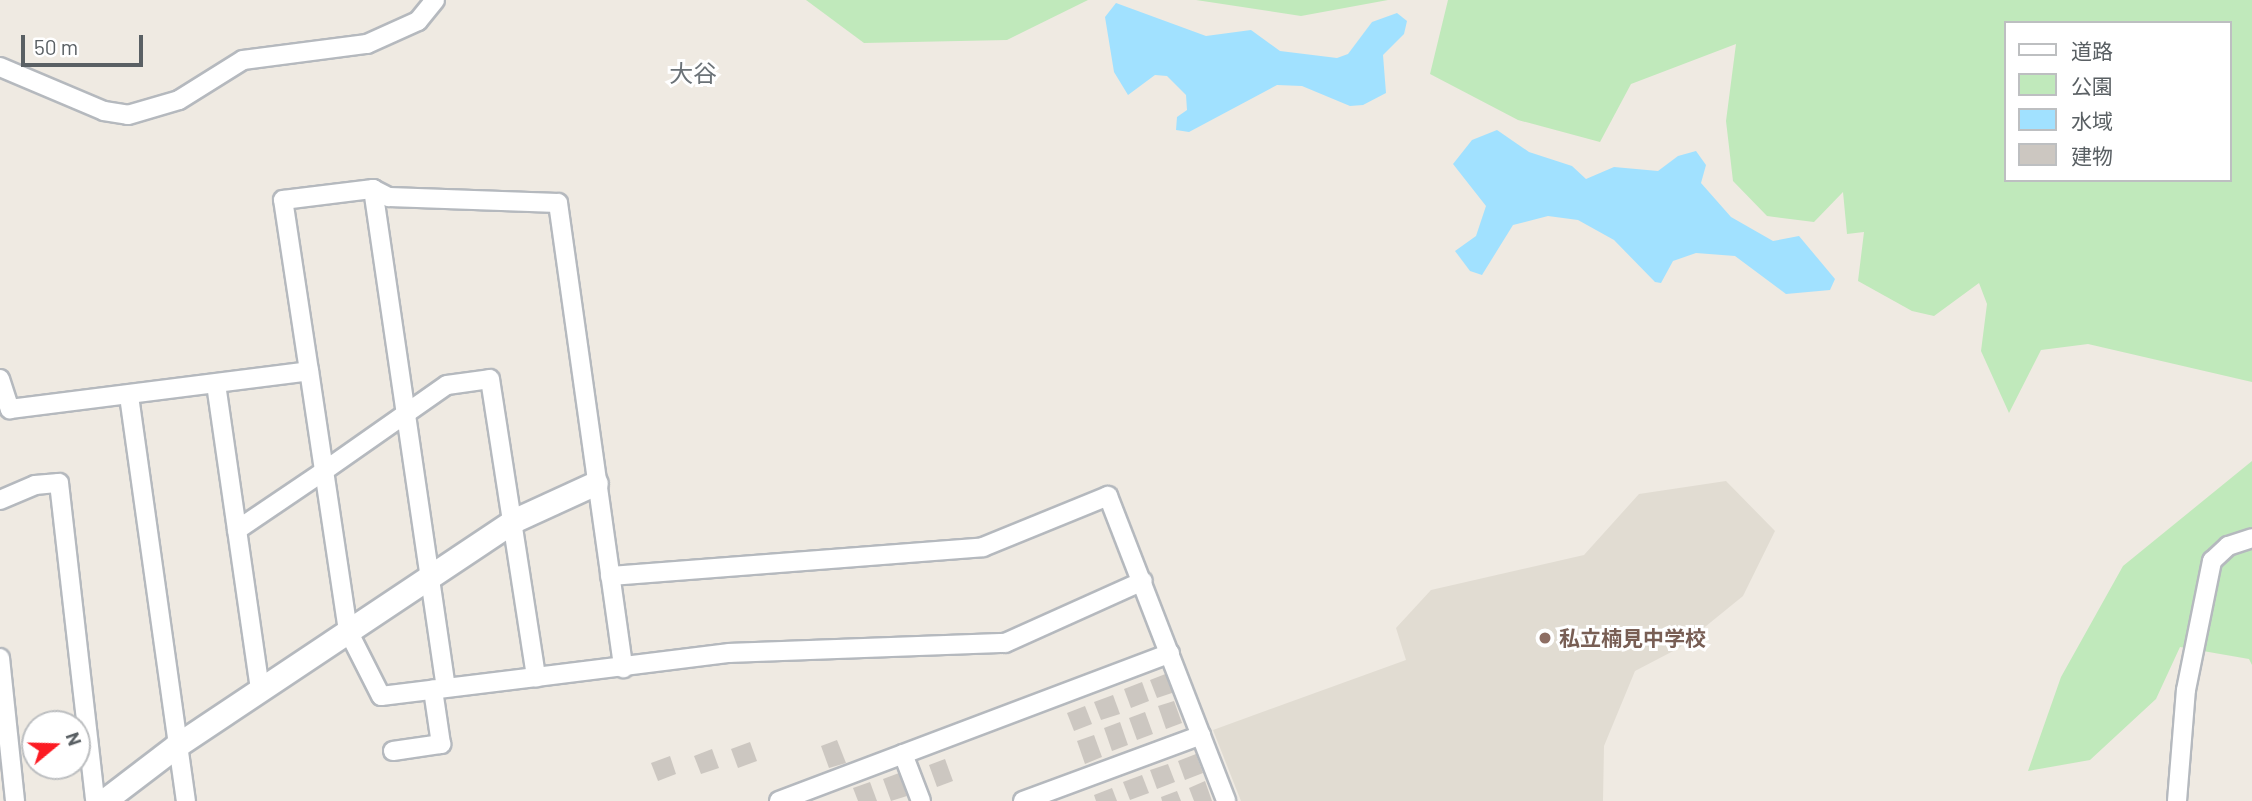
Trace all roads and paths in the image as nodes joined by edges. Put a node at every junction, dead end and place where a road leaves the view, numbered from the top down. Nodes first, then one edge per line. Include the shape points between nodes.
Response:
1 (435, 0) edge
2 (0, 67) edge
3 (373, 189) junction
4 (309, 371) junction
5 (0, 379) edge
6 (216, 384) junction
7 (129, 396) junction
8 (405, 414) junction
9 (324, 471) junction
10 (596, 483) junction
11 (0, 500) edge
12 (513, 521) junction
13 (237, 530) junction
14 (2252, 538) edge
15 (610, 576) junction
16 (429, 577) junction
17 (1143, 581) junction
18 (348, 631) junction
19 (1170, 653) junction
20 (0, 658) edge
21 (623, 668) junction
22 (536, 677) junction
23 (439, 689) junction
24 (260, 690) junction
25 (1201, 735) junction
26 (176, 746) junction
27 (393, 751) dead end
28 (902, 754) junction
29 (15, 801) edge
30 (95, 801) edge
31 (104, 801) edge
32 (186, 801) edge
33 (779, 801) edge
34 (921, 801) edge
35 (1023, 801) edge
36 (1226, 801) edge
37 (2177, 801) edge

1 - 2 street via 418,21 367,44 243,60 179,100 128,115 104,111
3 - 4 street via 283,200
3 - 8 street
3 - 10 street via 389,197 558,203
4 - 6 street
4 - 9 street
5 - 7 street via 10,409
6 - 7 street
6 - 13 street
7 - 26 street
8 - 9 street
8 - 12 street via 447,386 490,379
8 - 16 street
9 - 13 street
9 - 18 street
10 - 12 street
10 - 15 street
11 - 30 street via 35,485 59,483
12 - 16 street
12 - 22 street
13 - 24 street
14 - 37 street via 2228,546 2212,561 2186,690
15 - 17 street via 983,547 1108,496
15 - 21 street
16 - 18 street
16 - 23 street
17 - 19 street
17 - 21 street via 1005,643 730,653
18 - 23 street via 381,696
18 - 24 street
19 - 25 street
19 - 28 street
20 - 29 street
21 - 22 street
22 - 23 street
23 - 27 street via 441,744
24 - 26 street
25 - 35 street
25 - 36 street
26 - 31 street
26 - 32 street
28 - 33 street
28 - 34 street

